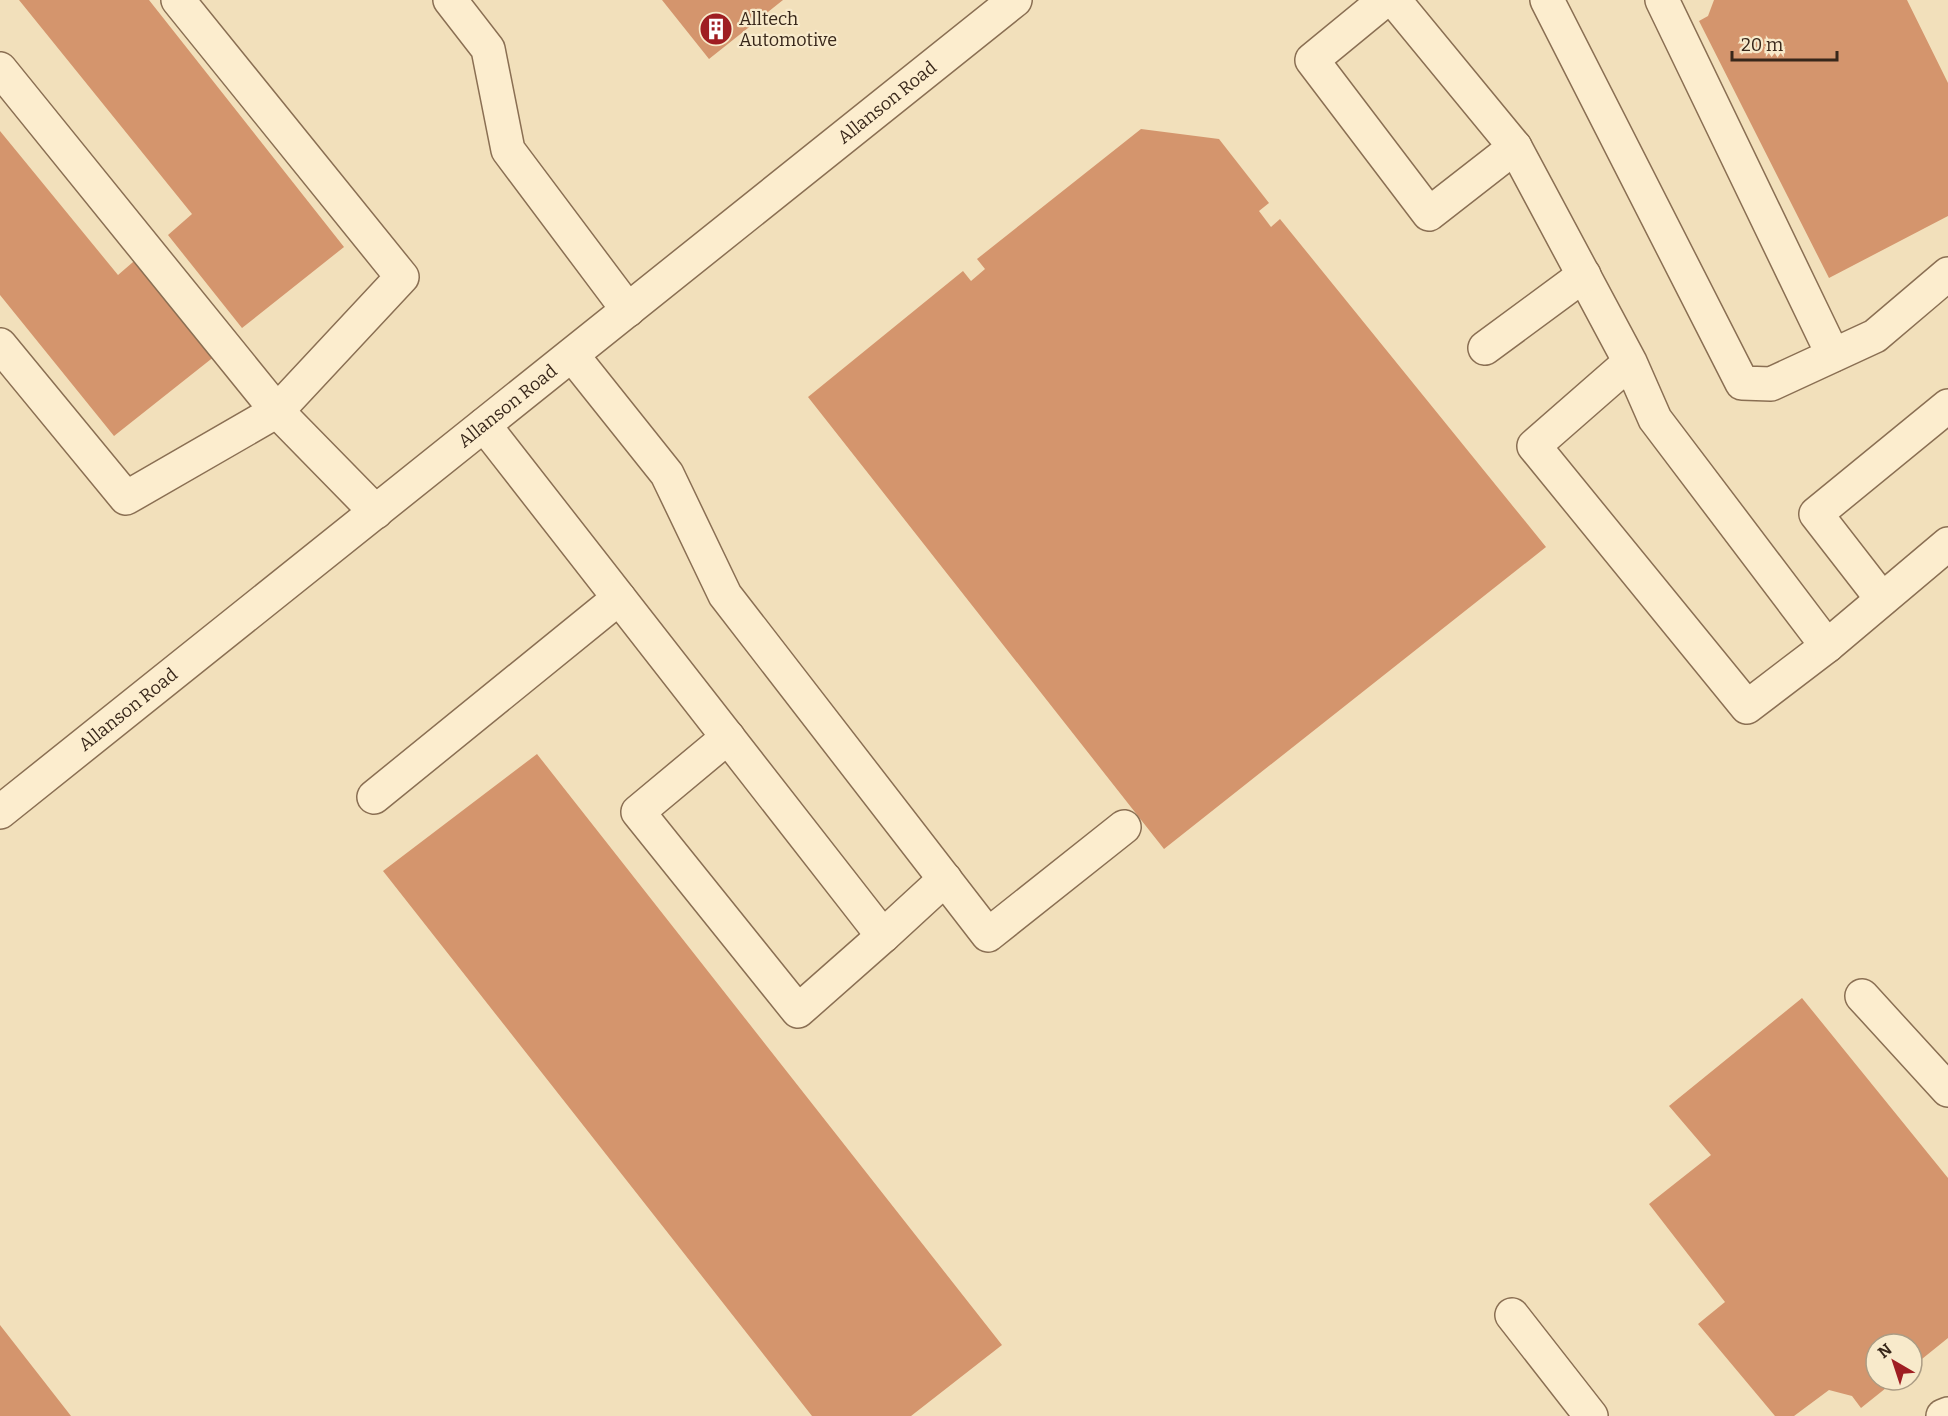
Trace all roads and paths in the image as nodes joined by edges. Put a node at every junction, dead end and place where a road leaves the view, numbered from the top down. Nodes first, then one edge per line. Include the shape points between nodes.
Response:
1 (178, 0) edge
2 (450, 0) edge
3 (1015, 0) edge
4 (1385, 0) edge
5 (1394, 0) edge
6 (1547, 0) edge
7 (1662, 0) edge
8 (0, 69) edge
9 (1515, 147) junction
10 (1948, 274) edge
11 (1584, 275) junction
12 (628, 310) junction
13 (0, 345) edge
14 (1485, 348) dead end
15 (572, 355) junction
16 (1833, 355) junction
17 (1630, 362) junction
18 (1948, 406) edge
19 (277, 411) junction
20 (484, 425) junction
21 (376, 512) junction
22 (1948, 544) edge
23 (619, 598) junction
24 (1882, 599) junction
25 (1827, 646) junction
26 (728, 737) junction
27 (374, 797) dead end
28 (0, 812) edge
29 (1124, 827) dead end
30 (945, 879) junction
31 (883, 936) junction
32 (1862, 996) dead end
33 (1948, 1090) edge
34 (1512, 1315) dead end
35 (1948, 1414) edge
36 (1591, 1416) edge
37 (1943, 1416) edge

1 - 19 street via 402,277
2 - 12 street via 488,50 508,150
3 - 12 street, Allanson Road
4 - 9 street via 1312,60 1429,214
5 - 9 street
6 - 16 street via 1742,383 1771,384
7 - 16 street
8 - 19 street
9 - 11 street
10 - 16 street via 1875,336
11 - 14 street
11 - 17 street
12 - 15 street, Allanson Road
13 - 19 street via 126,498
15 - 20 street, Allanson Road
15 - 30 street via 667,474 725,596
17 - 25 street via 1655,419
17 - 25 street via 1534,446 1747,707
18 - 24 street via 1816,514
19 - 21 street
20 - 21 street, Allanson Road
20 - 23 street
21 - 28 street, Allanson Road
22 - 24 street
23 - 26 street
23 - 27 street
24 - 25 street
26 - 31 street
26 - 31 street via 638,812 798,1011
29 - 30 street via 988,935
30 - 31 street
32 - 33 street
34 - 36 street
35 - 37 street

